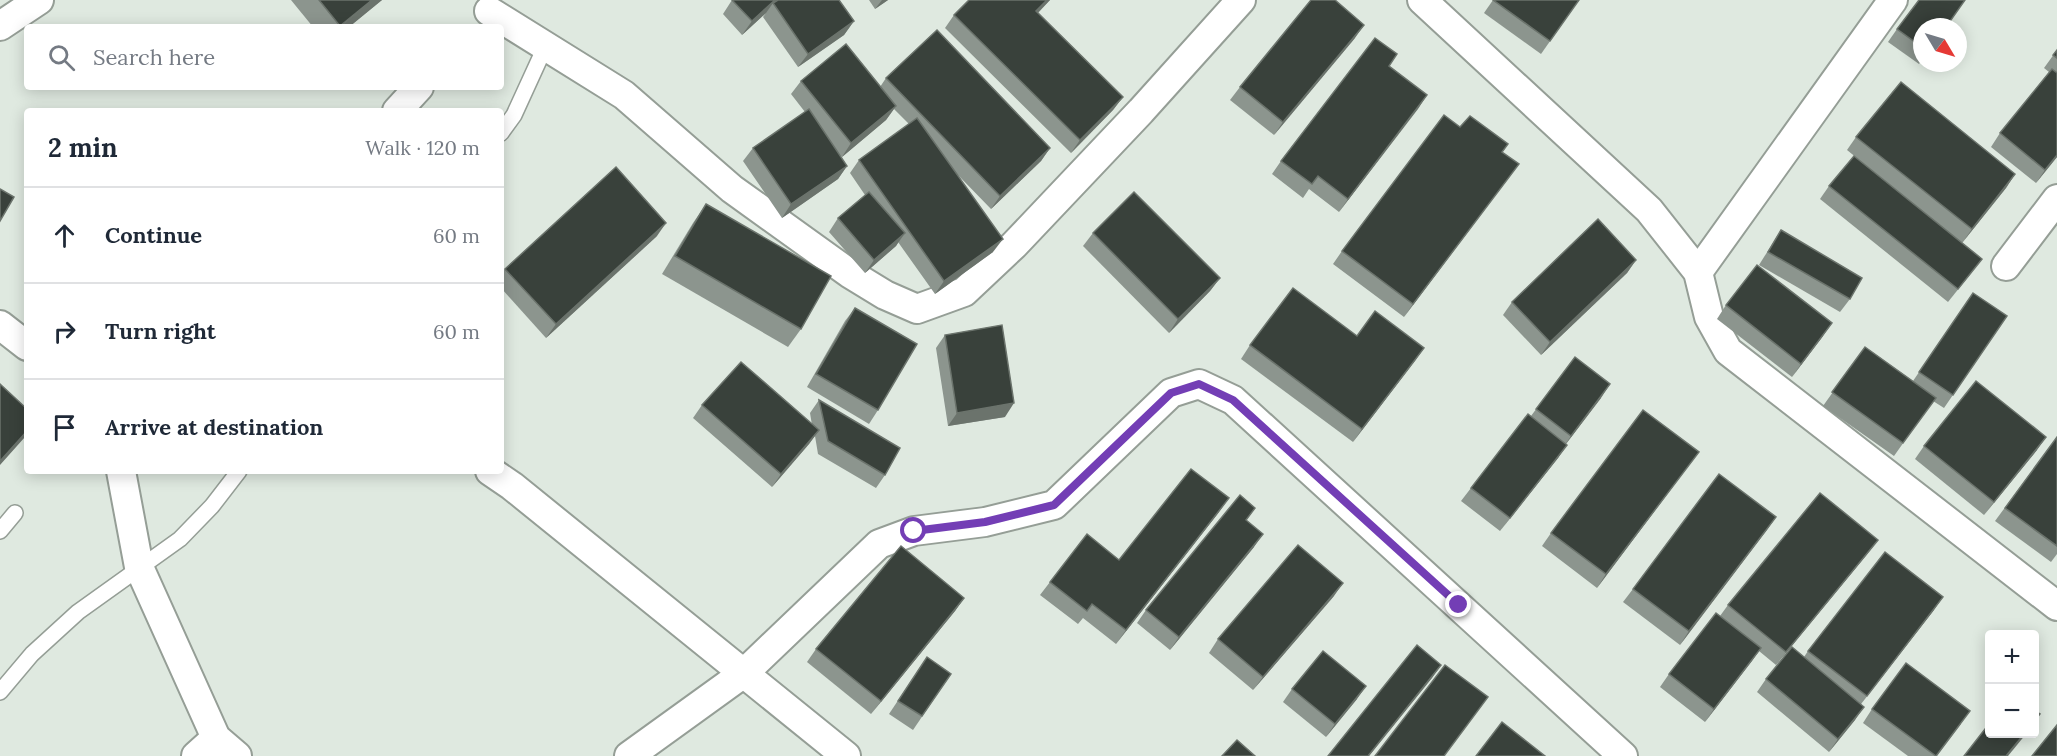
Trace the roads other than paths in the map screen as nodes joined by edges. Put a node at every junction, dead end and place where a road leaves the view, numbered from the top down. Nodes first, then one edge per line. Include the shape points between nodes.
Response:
1 (39, 0) edge
2 (1240, 0) edge
3 (1422, 0) edge
4 (1893, 0) edge
5 (488, 13) edge
6 (0, 26) edge
7 (546, 45) junction
8 (416, 90) edge
9 (400, 108) edge
10 (504, 129) edge
11 (2057, 199) edge
12 (2006, 266) dead end
13 (1698, 272) junction
14 (0, 324) edge
15 (24, 344) edge
16 (122, 474) edge
17 (236, 474) edge
18 (494, 474) edge
19 (15, 513) dead end
20 (0, 531) edge
21 (139, 567) junction
22 (2057, 606) edge
23 (744, 673) junction
24 (0, 692) edge
25 (216, 750) edge
26 (629, 756) edge
27 (846, 756) edge
28 (1623, 756) edge

1 - 6 street
2 - 7 street via 1014,245 964,292 917,309 885,295 791,232 732,189 624,95
3 - 13 street via 1649,210
4 - 13 street
5 - 7 street
7 - 10 lane
8 - 9 street
11 - 12 street
13 - 22 street via 1709,317 1728,351
14 - 15 street
16 - 21 street
17 - 21 lane via 180,539
18 - 23 street
19 - 20 lane
21 - 24 lane via 78,612 32,654
21 - 25 street
23 - 26 street
23 - 27 street
23 - 28 street via 879,544 914,531 985,522 1054,505 1171,393 1199,384 1233,400

